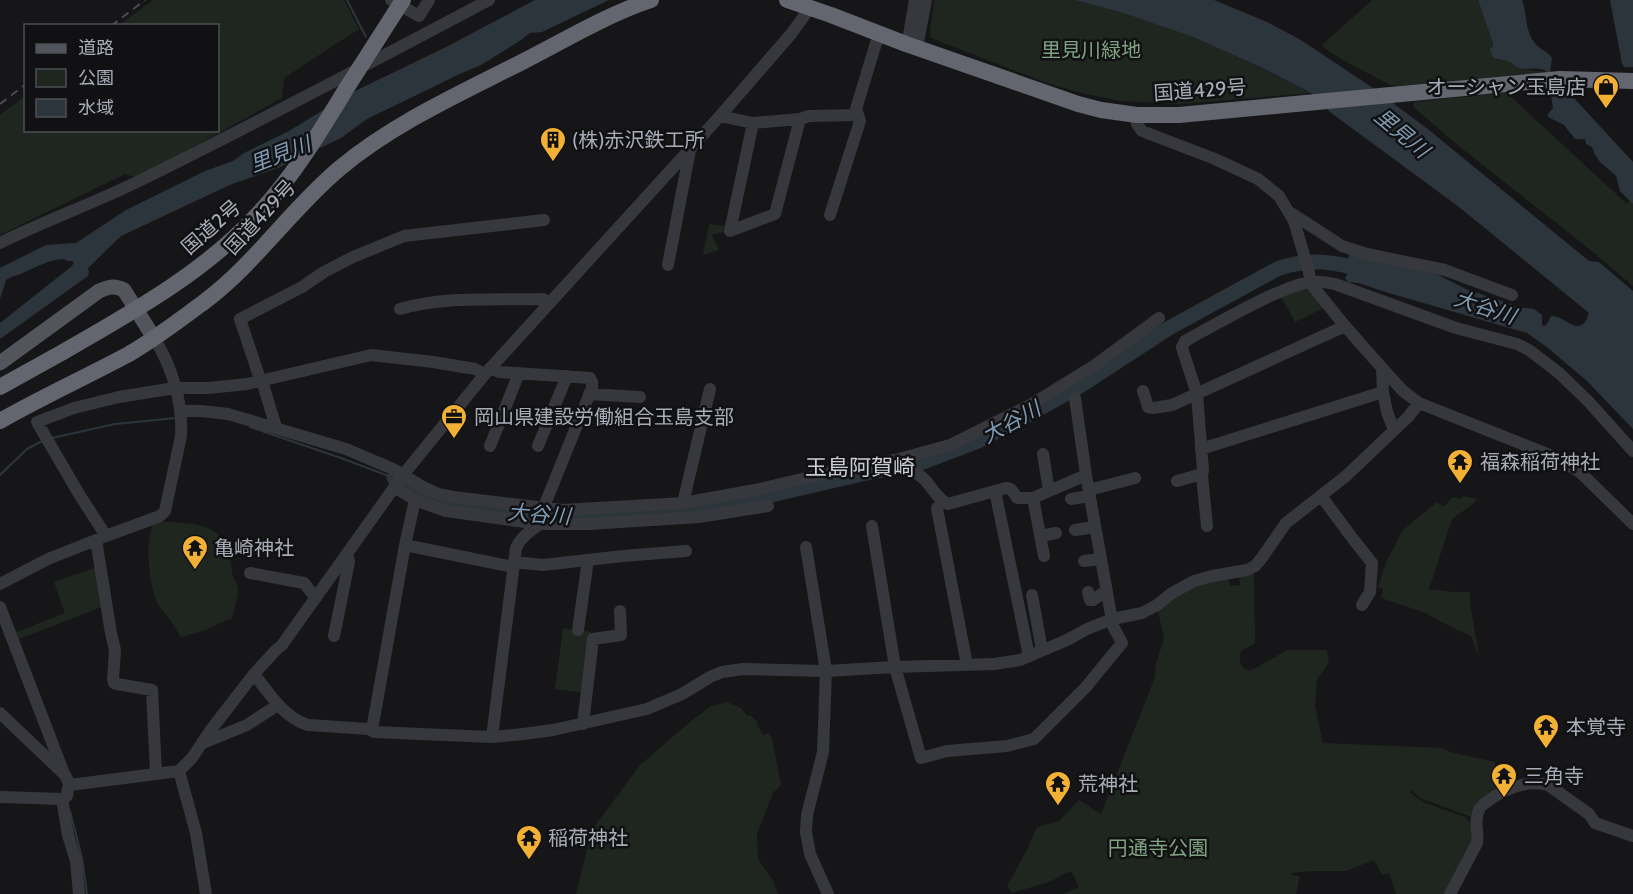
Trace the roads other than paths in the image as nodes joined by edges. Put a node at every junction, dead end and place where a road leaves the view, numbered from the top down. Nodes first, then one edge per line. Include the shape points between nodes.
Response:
1 (391, 0) edge
2 (403, 0) edge
3 (429, 0) edge
4 (489, 0) edge
5 (651, 0) edge
6 (787, 0) edge
7 (915, 0) edge
8 (926, 0) edge
9 (810, 8) junction
10 (881, 35) junction
11 (913, 42) junction
12 (1633, 81) edge
13 (858, 115) junction
14 (1137, 115) junction
15 (720, 116) junction
16 (800, 119) junction
17 (753, 123) junction
18 (690, 149) junction
19 (1290, 212) junction
20 (830, 215) dead end
21 (544, 220) dead end
22 (0, 243) edge
23 (668, 265) dead end
24 (1310, 277) junction
25 (1512, 295) dead end
26 (547, 301) junction
27 (400, 309) dead end
28 (1159, 318) dead end
29 (1345, 326) junction
30 (154, 338) junction
31 (0, 363) edge
32 (1382, 369) junction
33 (484, 371) junction
34 (519, 373) junction
35 (567, 376) junction
36 (262, 381) junction
37 (0, 387) edge
38 (175, 388) junction
39 (710, 390) dead end
40 (1143, 391) dead end
41 (1383, 392) junction
42 (589, 394) junction
43 (1197, 394) junction
44 (640, 397) dead end
45 (1075, 398) dead end
46 (1419, 403) junction
47 (181, 418) junction
48 (0, 421) edge
49 (276, 427) junction
50 (1394, 430) junction
51 (490, 446) dead end
52 (538, 446) dead end
53 (1201, 449) junction
54 (1633, 451) edge
55 (1043, 454) dead end
56 (910, 456) junction
57 (400, 473) junction
58 (1202, 474) junction
59 (1086, 475) junction
60 (1135, 478) dead end
61 (1178, 481) dead end
62 (394, 487) junction
63 (995, 491) junction
64 (1049, 491) junction
65 (1089, 493) junction
66 (1321, 496) junction
67 (1033, 498) junction
68 (1071, 499) dead end
69 (415, 500) junction
70 (683, 503) junction
71 (768, 506) dead end
72 (936, 508) dead end
73 (543, 509) junction
74 (1630, 516) edge
75 (540, 524) junction
76 (872, 526) dead end
77 (1095, 526) junction
78 (1207, 526) dead end
79 (1075, 530) dead end
80 (1056, 532) dead end
81 (1040, 536) junction
82 (101, 538) junction
83 (405, 545) junction
84 (806, 547) dead end
85 (686, 551) dead end
86 (347, 554) junction
87 (1044, 556) dead end
88 (1101, 559) junction
89 (588, 560) junction
90 (1084, 561) dead end
91 (513, 564) junction
92 (250, 573) dead end
93 (0, 584) edge
94 (1106, 591) junction
95 (1088, 592) dead end
96 (1032, 595) dead end
97 (316, 598) junction
98 (1362, 605) dead end
99 (0, 607) edge
100 (620, 611) dead end
101 (1112, 619) junction
102 (578, 630) dead end
103 (334, 636) dead end
104 (1042, 650) junction
105 (1029, 656) junction
106 (967, 665) junction
107 (895, 667) junction
108 (825, 671) junction
109 (254, 674) junction
110 (278, 705) junction
111 (0, 713) edge
112 (583, 724) junction
113 (372, 730) junction
114 (492, 737) junction
115 (203, 743) junction
116 (179, 771) junction
117 (156, 773) junction
118 (68, 780) junction
119 (2, 797) dead end
120 (62, 799) junction
121 (1633, 836) edge
122 (79, 894) edge
123 (206, 894) edge
124 (828, 894) edge
125 (1450, 894) edge

1 - 3 street via 418,16
2 - 37 highway, 国道2号, bridge via 319,134 258,214 197,268 145,304
4 - 22 street via 138,181
5 - 30 highway, 国道429号 via 613,15 484,81 377,141 315,190 229,280
6 - 9 highway, 国道429号
7 - 11 street
8 - 11 street
9 - 10 highway, 国道429号
9 - 15 street
10 - 11 highway, 国道429号
10 - 13 street via 856,109
11 - 14 highway, 国道429号 via 1069,101
12 - 14 highway, 国道429号 via 1560,79 1179,115
13 - 16 street
13 - 20 street via 860,121
14 - 19 street via 1139,128 1147,134 1258,179 1279,196
15 - 17 street
15 - 18 street
16 - 17 street
16 - 17 street via 775,214 730,231
18 - 23 street
18 - 26 street
19 - 24 street
19 - 25 street via 1342,246 1444,270
21 - 36 street via 405,236 353,257 240,319
24 - 29 street
24 - 43 street via 1185,340 1182,347
24 - 54 street via 1529,350 1588,400
26 - 27 street via 446,301
26 - 33 street
28 - 56 street via 1095,365 1032,404 950,445
29 - 32 street
29 - 43 street
30 - 31 main road via 123,290 108,286
30 - 38 street
30 - 48 highway, 国道429号
32 - 41 street
32 - 46 street
33 - 34 street
33 - 36 street via 371,356
33 - 57 street
34 - 35 street
34 - 51 street
35 - 42 street via 590,378
35 - 52 street
36 - 38 street
36 - 49 street
38 - 47 street
38 - 82 street via 74,408 37,422
39 - 70 street
40 - 43 street via 1151,408 1172,405
41 - 50 street
41 - 53 street
42 - 44 street
42 - 73 street
43 - 53 street
45 - 59 street
46 - 50 street
46 - 74 street via 1560,459
47 - 49 street via 201,411
47 - 82 street via 181,436 165,511
49 - 57 street via 346,449
50 - 66 street
53 - 58 street
55 - 64 street
56 - 63 street via 913,471 948,504
56 - 70 street
57 - 62 street
57 - 73 street via 438,494
58 - 61 street
58 - 78 street
59 - 64 street
59 - 65 street
60 - 65 street
62 - 69 street
62 - 86 street
63 - 67 street via 1010,488 1017,498
63 - 105 street
64 - 67 street
65 - 68 street
65 - 77 street
66 - 98 street via 1372,563 1370,592
66 - 101 street via 1286,523 1255,566 1194,581 1142,613
67 - 81 street
69 - 75 street via 446,511
69 - 83 street
70 - 73 street
71 - 75 street via 699,517
72 - 106 street
73 - 75 street
75 - 91 street via 519,542
76 - 107 street
77 - 79 street
77 - 88 street
80 - 81 street
81 - 87 street
82 - 93 street
82 - 117 street via 115,650 113,679 117,684 152,690
83 - 91 street
83 - 113 street
84 - 108 street
85 - 89 street
86 - 97 street
86 - 103 street via 349,562
88 - 90 street
88 - 94 street
89 - 91 street
89 - 102 street
91 - 114 street
92 - 97 street via 304,583
94 - 95 street via 1093,600
94 - 101 street
96 - 104 street
97 - 109 street via 282,645
99 - 118 street
100 - 112 street via 621,635 594,639
101 - 104 street
101 - 107 street via 1122,643 1086,687 1034,739 1016,745 947,751 921,758
104 - 105 street
105 - 106 street
106 - 107 street
107 - 108 street
108 - 112 street via 722,672 647,709
108 - 124 street via 823,752 806,832 810,854
109 - 110 street
109 - 115 street
110 - 113 street via 308,725
110 - 115 street via 247,725
111 - 118 street
112 - 114 street
113 - 114 street
115 - 116 street
116 - 117 street
116 - 123 street via 196,833
117 - 118 street
118 - 120 street via 67,796
119 - 120 street
120 - 122 street
121 - 125 street via 1596,823 1548,785 1516,786 1493,796 1476,814 1478,843

